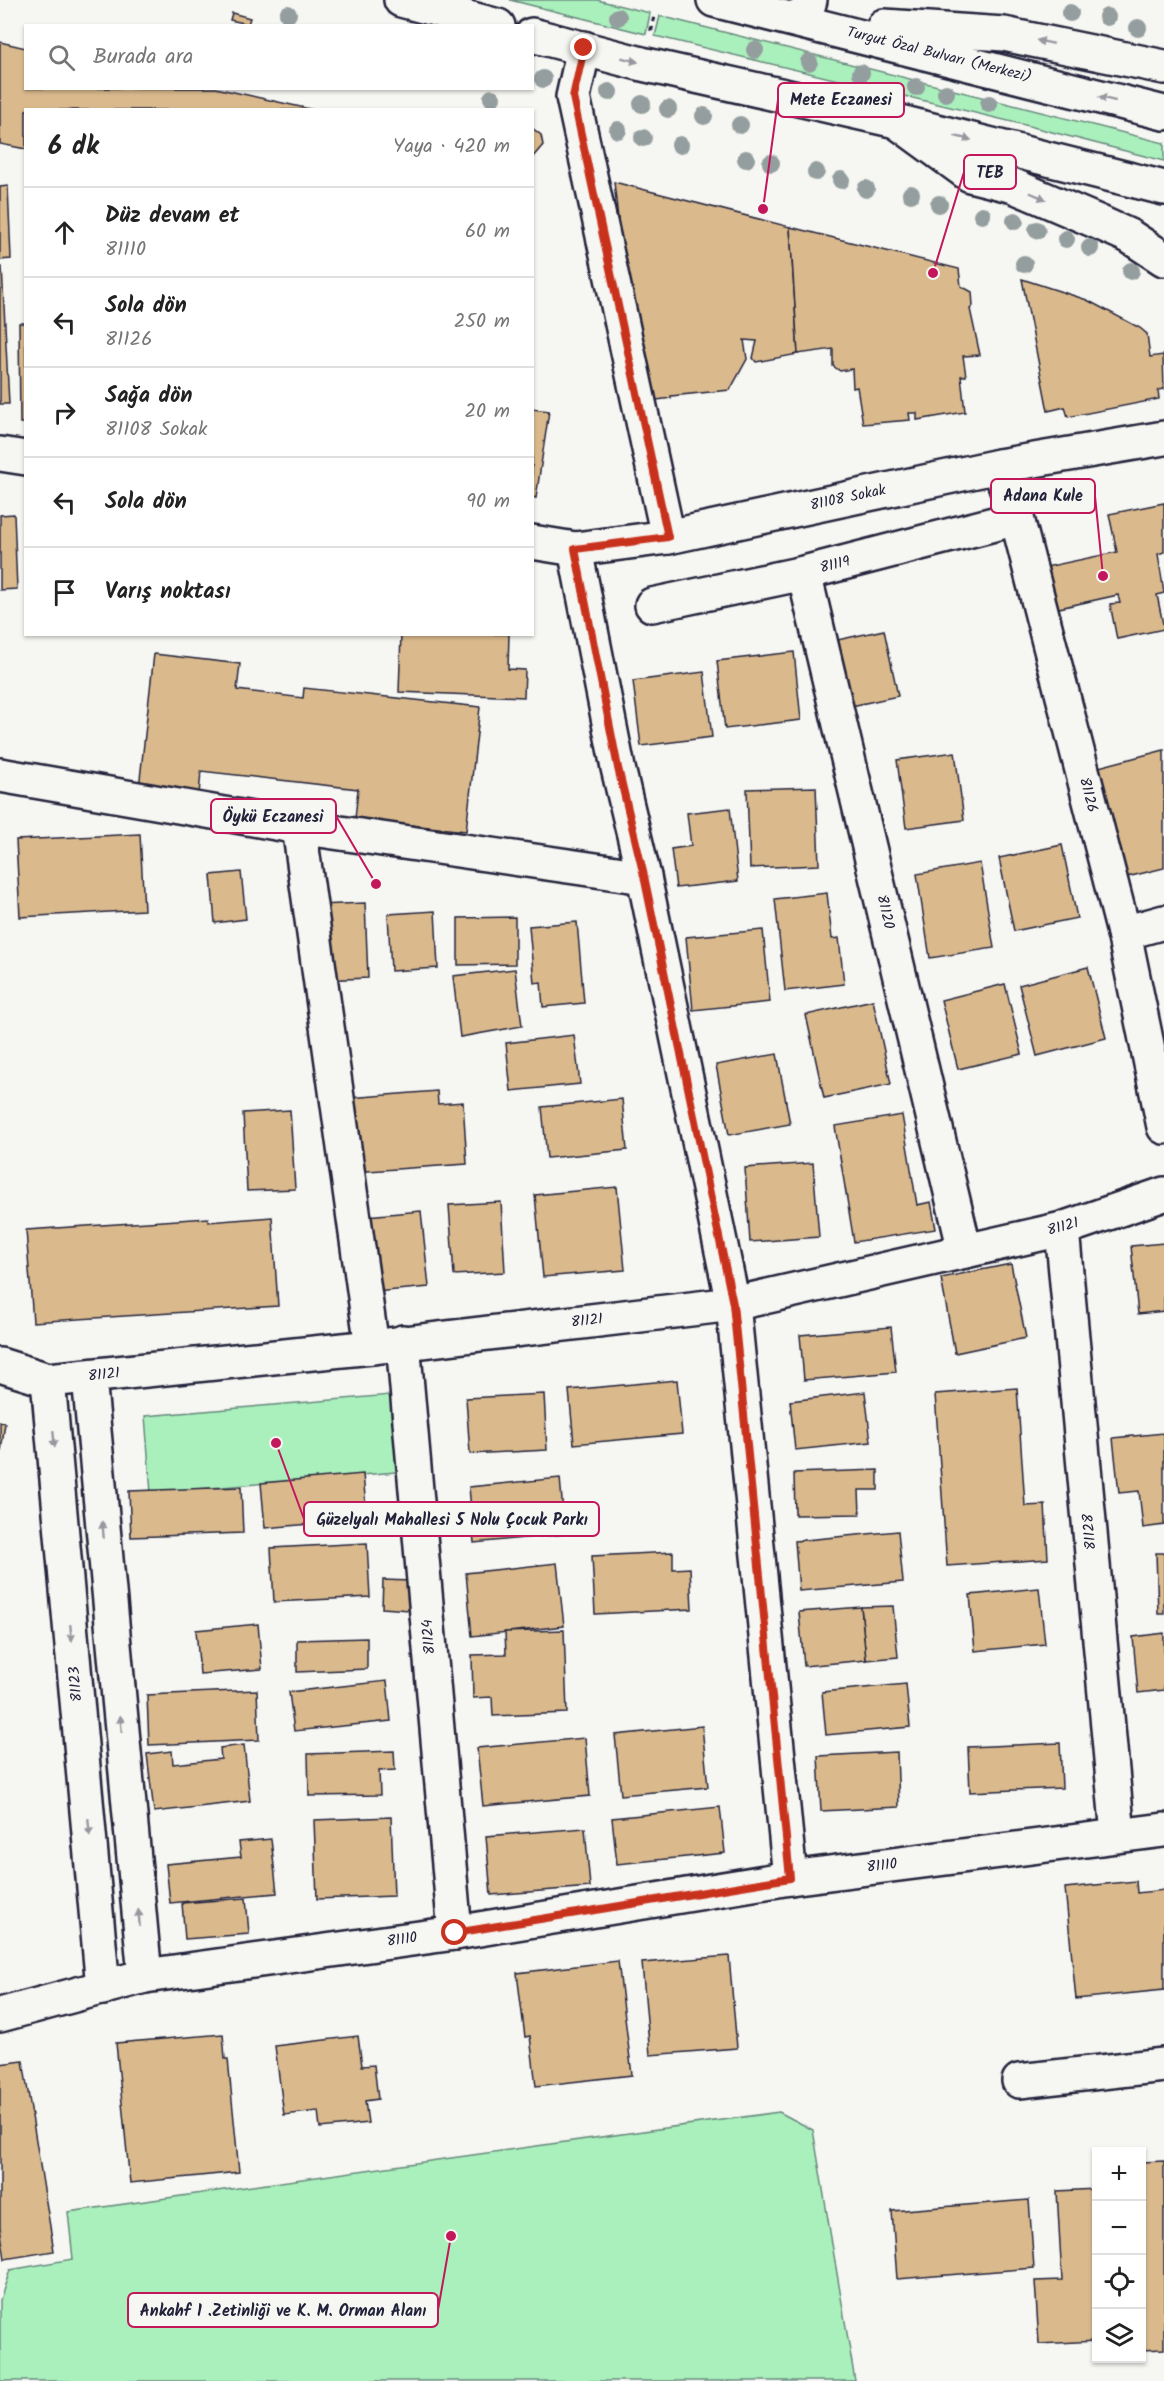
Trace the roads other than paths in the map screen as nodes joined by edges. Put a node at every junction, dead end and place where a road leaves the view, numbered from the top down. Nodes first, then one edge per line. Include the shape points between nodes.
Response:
1 (401, 0) edge
2 (733, 2) edge
3 (807, 10) edge
4 (491, 24) edge
5 (534, 35) edge
6 (584, 48) junction
7 (1164, 67) edge
8 (1164, 113) edge
9 (896, 121) junction
10 (1164, 188) edge
11 (1164, 259) edge
12 (1164, 438) edge
13 (0, 454) edge
14 (24, 458) edge
15 (999, 466) junction
16 (1017, 518) junction
17 (668, 537) junction
18 (534, 542) edge
19 (575, 549) junction
20 (804, 573) junction
21 (652, 605) dead end
22 (0, 775) edge
23 (299, 827) junction
24 (644, 876) junction
25 (1164, 922) edge
26 (1124, 933) junction
27 (1164, 1127) edge
28 (1164, 1194) edge
29 (1062, 1229) junction
30 (965, 1251) junction
31 (733, 1304) junction
32 (388, 1344) junction
33 (0, 1365) edge
34 (89, 1377) junction
35 (48, 1380) junction
36 (1164, 1830) edge
37 (1118, 1835) junction
38 (790, 1878) junction
39 (455, 1933) junction
40 (145, 1976) junction
41 (103, 1988) junction
42 (0, 2015) edge
43 (1164, 2066) edge
44 (1019, 2081) dead end

1 - 4 street
2 - 3 street, Turgut Özal Bulvarı (Merkezi)
7 -> 3 street via 1004,34
8 -> 3 street, Turgut Özal Bulvarı (Merkezi)
5 - 6 street
6 -> 9 street
6 - 17 street via 573,97
9 -> 10 street
9 -> 11 street via 970,175 1014,186 1077,213 1129,236
12 - 15 street, 81108 Sokak
13 - 14 street
15 - 16 street, 81126
15 - 17 street, 81108 Sokak
16 - 20 street, 81119
16 - 26 street, 81126
17 - 19 street, 81108 Sokak
18 - 19 street, 81108 Sokak
19 - 24 street via 618,768
20 - 21 street, 81119
20 - 30 street, 81120
22 - 23 street
23 - 24 street
23 - 32 street, 81124
24 - 31 street
25 - 26 street
26 - 27 street, 81126
28 - 29 street, 81121
29 - 30 street, 81121
29 - 37 street, 81128
30 - 31 street, 81121
31 - 32 street, 81121
31 - 38 street
32 - 34 street, 81121
32 - 39 street, 81124
33 - 35 street, 81121
34 - 35 street, 81121
40 -> 34 street
35 -> 41 street, 81123
36 - 37 street, 81110
37 - 38 street, 81110
38 - 39 street, 81110
39 - 40 street, 81110
40 - 41 street, 81110
41 - 42 street, 81110
43 - 44 street

